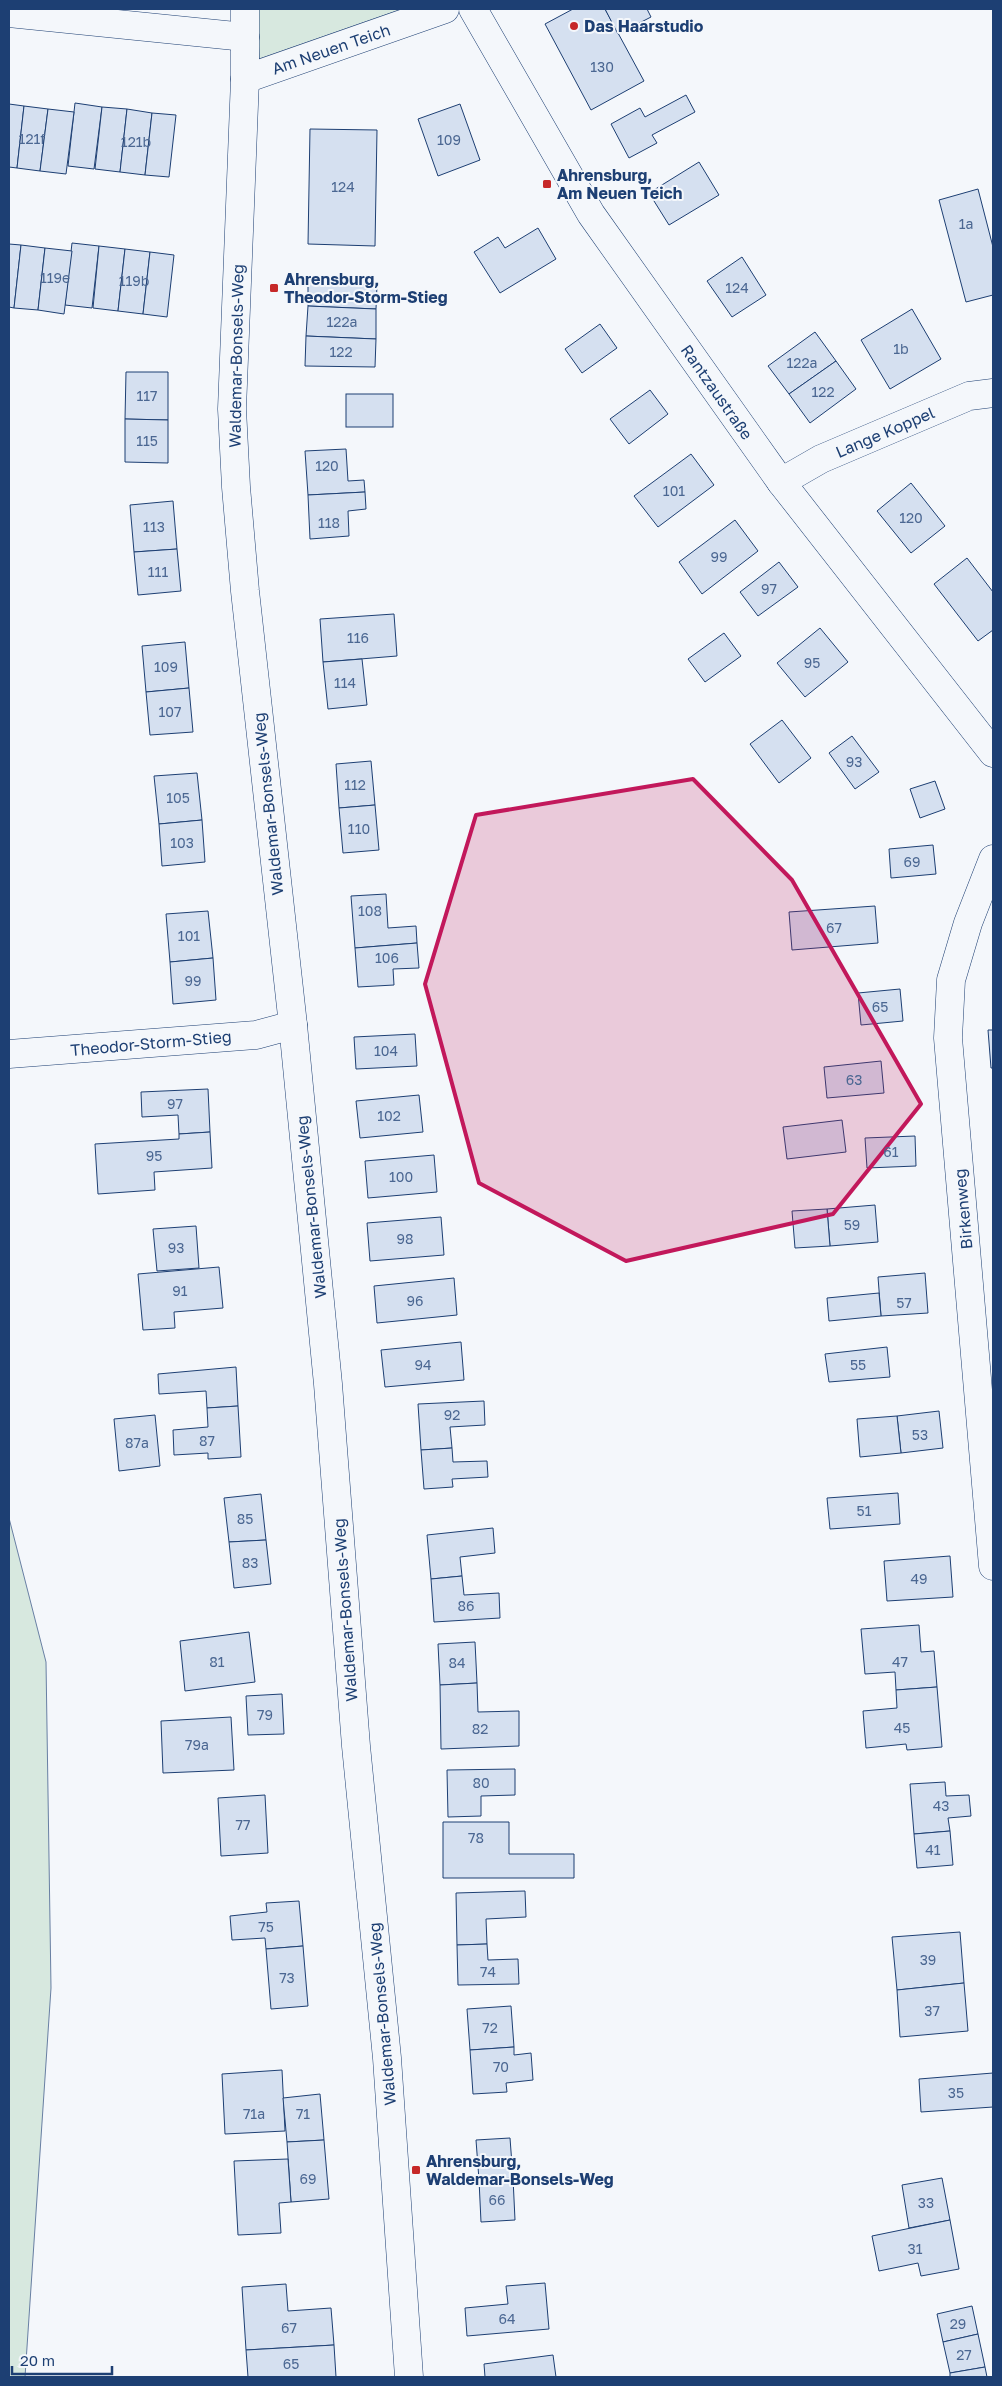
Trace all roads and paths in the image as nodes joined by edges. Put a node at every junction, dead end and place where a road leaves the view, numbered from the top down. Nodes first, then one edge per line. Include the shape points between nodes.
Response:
1 (245, 9) edge
2 (445, 9) edge
3 (473, 9) edge
4 (9, 13) edge
5 (245, 37) junction
6 (245, 79) junction
7 (993, 393) edge
8 (780, 482) junction
9 (993, 753) edge
10 (993, 859) edge
11 (293, 1025) junction
12 (9, 1054) edge
13 (993, 1566) edge
14 (409, 2377) edge

1 - 5 street, Waldemar-Bonsels-Weg
2 - 6 street, Am Neuen Teich
3 - 8 street, Rantzaustraße via 591,214
4 - 5 street
5 - 6 street, Waldemar-Bonsels-Weg
6 - 11 street, Waldemar-Bonsels-Weg via 232,409 246,601
7 - 8 street, Lange Koppel via 969,396 821,459
8 - 9 street, Rantzaustraße
10 - 13 street, Birkenweg via 968,923 951,980 948,1038
11 - 12 street, Theodor-Storm-Stieg via 256,1035
11 - 14 street, Waldemar-Bonsels-Weg via 328,1384 356,1746 387,2058

